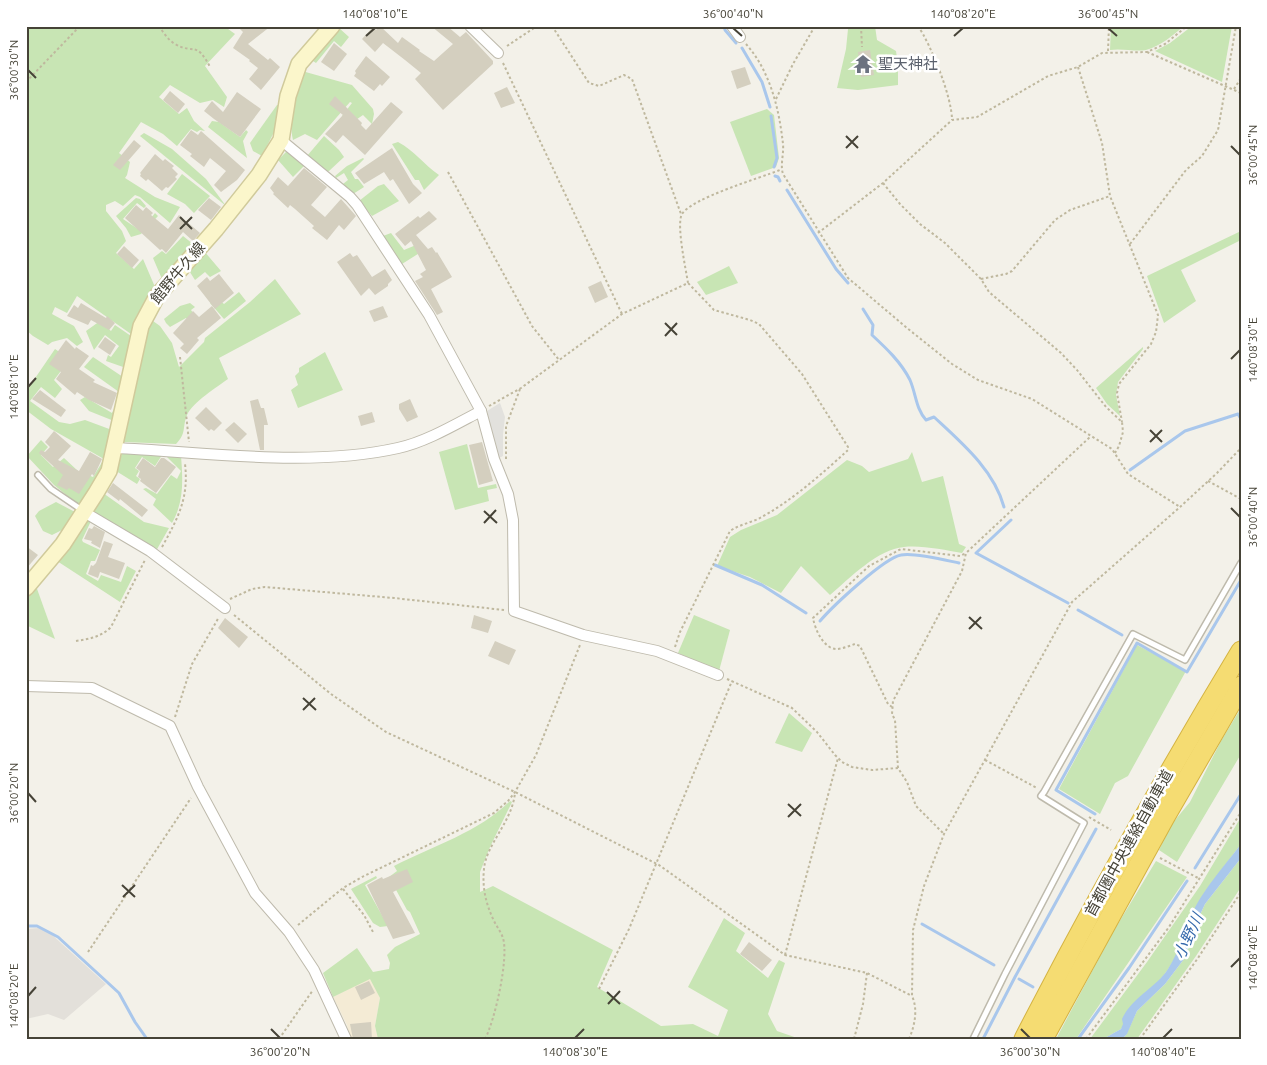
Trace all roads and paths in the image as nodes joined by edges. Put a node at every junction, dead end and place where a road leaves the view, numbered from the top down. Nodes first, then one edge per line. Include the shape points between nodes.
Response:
1 (80, 26) edge
2 (159, 26) edge
3 (332, 26) edge
4 (470, 26) edge
5 (537, 26) edge
6 (552, 26) edge
7 (732, 26) edge
8 (815, 26) edge
9 (861, 26) edge
10 (918, 26) edge
11 (1109, 26) edge
12 (1187, 26) edge
13 (1236, 26) edge
14 (740, 37) joint
15 (862, 47) dead end
16 (1108, 52) junction
17 (1147, 52) junction
18 (498, 53) junction
19 (210, 67) dead end
20 (1078, 67) junction
21 (1241, 78) edge
22 (26, 82) edge
23 (1226, 85) junction
24 (1234, 89) junction
25 (1241, 93) edge
26 (776, 99) junction
27 (952, 120) junction
28 (281, 140) junction
29 (782, 170) junction
30 (448, 172) dead end
31 (883, 183) junction
32 (1110, 196) junction
33 (681, 214) junction
34 (818, 232) junction
35 (1130, 244) junction
36 (980, 279) junction
37 (688, 283) junction
38 (622, 314) junction
39 (180, 357) dead end
40 (559, 360) junction
41 (520, 389) junction
42 (481, 411) junction
43 (1122, 422) junction
44 (1091, 436) junction
45 (115, 448) junction
46 (1241, 448) edge
47 (186, 452) junction
48 (1115, 453) junction
49 (38, 475) dead end
50 (1208, 481) junction
51 (504, 483) junction
52 (1241, 499) edge
53 (1180, 507) junction
54 (84, 512) junction
55 (966, 553) junction
56 (153, 554) junction
57 (1241, 563) edge
58 (26, 588) edge
59 (223, 606) junction
60 (514, 611) junction
61 (583, 635) junction
62 (76, 641) dead end
63 (1241, 651) edge
64 (672, 657) junction
65 (718, 675) joint
66 (732, 681) junction
67 (26, 686) edge
68 (1241, 686) edge
69 (893, 708) junction
70 (170, 726) junction
71 (838, 758) junction
72 (898, 768) junction
73 (198, 787) junction
74 (515, 792) junction
75 (1241, 812) edge
76 (944, 834) junction
77 (1156, 856) dead end
78 (655, 863) junction
79 (1200, 879) junction
80 (343, 888) junction
81 (1241, 892) edge
82 (289, 932) junction
83 (373, 932) dead end
84 (88, 952) dead end
85 (784, 955) junction
86 (867, 973) junction
87 (320, 984) junction
88 (599, 989) dead end
89 (912, 996) junction
90 (279, 1039) edge
91 (346, 1039) edge
92 (485, 1039) edge
93 (854, 1039) edge
94 (909, 1039) edge
95 (972, 1039) edge
96 (1024, 1039) edge
97 (1043, 1039) edge
98 (1086, 1039) edge
99 (1140, 1039) edge

1 - 22 path
2 - 19 path via 173,43 199,50
3 - 28 main road, 館野牛久線 via 299,64 288,96
4 - 18 street
5 - 18 path
6 - 33 path via 588,83 599,86 624,75 632,79
7 - 14 street
8 - 26 path
9 - 15 path
10 - 27 path via 929,45 952,107
11 - 16 path
12 - 17 path via 1165,44
13 - 23 path
14 - 26 path via 752,51
16 - 17 path
16 - 20 path via 1102,52
17 - 23 path
18 - 38 path
20 - 27 path via 1048,76 977,117
20 - 32 path via 1102,143
21 - 24 path
23 - 24 path
23 - 35 path via 1218,130 1210,144
24 - 25 path
26 - 29 path via 783,145
27 - 31 path
28 - 42 street via 357,205 429,316
28 - 45 main road, 館野牛久線 via 258,177 173,276 149,309 140,326
29 - 33 path via 710,196
29 - 34 path
30 - 40 path via 532,326
31 - 34 path
31 - 36 path via 920,224 945,243
32 - 35 path
32 - 36 path via 1070,210 1055,220 1012,271
33 - 37 path
34 - 44 path via 848,278 952,364 978,380 1032,400
35 - 43 path via 1158,315 1151,344 1119,384 1117,393
36 - 43 path via 990,292 1061,353
37 - 38 path
37 - 64 path via 714,310 750,320 762,328 802,374 848,450 822,474 776,507 758,519 730,530 680,632
38 - 40 path
39 - 47 path
40 - 41 path
41 - 42 path
41 - 51 path via 506,426
42 - 47 street via 416,442 369,453 277,457
42 - 51 street
43 - 48 path via 1123,432
44 - 48 path
44 - 55 path
45 - 47 street
45 - 54 main road, 館野牛久線 via 109,470
46 - 50 path
47 - 56 path via 185,495 181,512
48 - 53 path via 1128,474
49 - 54 lane via 51,489
50 - 52 path
50 - 53 path
51 - 60 street via 513,520
53 - 76 path via 1072,602
54 - 56 street
54 - 58 main road, 館野牛久線 via 63,544
55 - 69 path via 962,571 893,701
55 - 69 path via 960,556 901,549 869,566 813,618 824,643 832,648 860,646 888,704
56 - 59 street
56 - 62 path via 107,632
57 - 95 lane via 1185,660 1134,634 1041,796 1084,823
59 - 60 path via 252,589 265,587
59 - 70 path via 192,664 177,714
59 - 74 path via 331,694 386,732
60 - 61 street
61 - 64 street
61 - 74 path via 536,755
63 - 96 highway, 首都圏中央連絡自動車道 via 1193,729
64 - 65 street
65 - 66 path
66 - 71 path via 792,708
66 - 78 path
67 - 70 street via 92,688
68 - 97 highway, 首都圏中央連絡自動車道 via 1164,817
69 - 72 path
70 - 73 street
71 - 72 path via 852,767 872,770
71 - 85 path
72 - 76 path via 916,806
73 - 82 street via 255,893
73 - 84 path
74 - 78 path
74 - 80 path via 494,813
74 - 92 path via 510,814 484,867 485,897 503,939 505,964
75 - 79 path
76 - 89 path via 924,886 913,930
77 - 79 path
78 - 85 path
78 - 88 path via 629,929
79 - 98 path via 1169,927
80 - 82 path
80 - 83 path
81 - 99 path
82 - 87 street
85 - 86 path
86 - 89 path
86 - 93 path
87 - 90 path
87 - 91 street
89 - 94 path via 916,1004

